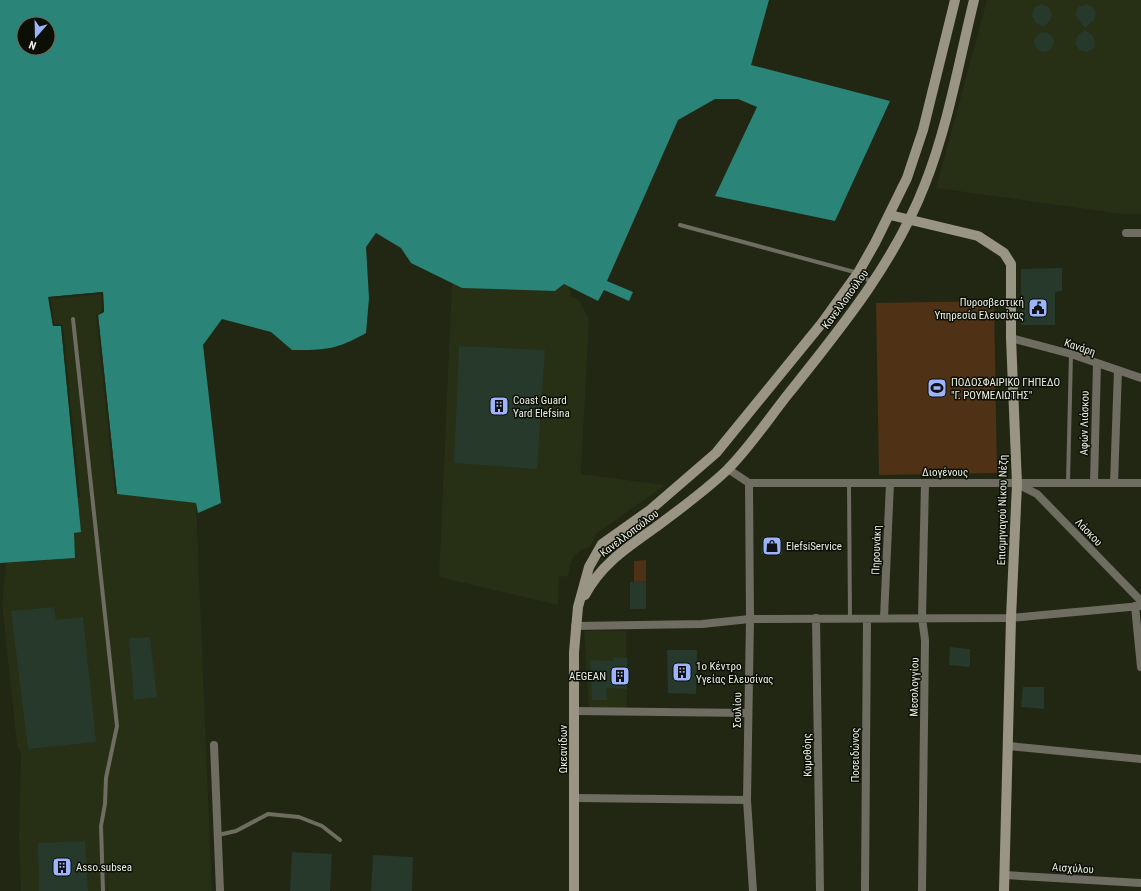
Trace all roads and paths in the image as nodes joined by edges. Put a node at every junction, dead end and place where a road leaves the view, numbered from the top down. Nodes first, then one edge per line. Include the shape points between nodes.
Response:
1 (955, 0) edge
2 (974, 0) edge
3 (890, 215) junction
4 (909, 220) junction
5 (680, 225) dead end
6 (1126, 233) dead end
7 (1141, 233) edge
8 (858, 273) junction
9 (872, 284) junction
10 (73, 319) dead end
11 (1011, 338) junction
12 (1071, 354) junction
13 (1096, 364) junction
14 (1118, 370) junction
15 (1141, 378) edge
16 (728, 469) junction
17 (1068, 482) junction
18 (749, 483) junction
19 (890, 483) junction
20 (925, 483) junction
21 (1094, 483) junction
22 (1114, 483) junction
23 (1141, 483) edge
24 (849, 484) junction
25 (1017, 484) junction
26 (1139, 604) edge
27 (578, 607) junction
28 (816, 618) junction
29 (850, 618) junction
30 (884, 618) junction
31 (922, 618) junction
32 (1011, 618) junction
33 (750, 619) junction
34 (867, 619) junction
35 (575, 626) junction
36 (1141, 667) edge
37 (575, 711) junction
38 (748, 713) junction
39 (214, 745) dead end
40 (1009, 746) junction
41 (1141, 759) edge
42 (575, 798) junction
43 (747, 800) junction
44 (218, 835) junction
45 (340, 840) dead end
46 (1004, 875) junction
47 (1141, 883) edge
48 (103, 891) edge
49 (220, 891) edge
50 (574, 891) edge
51 (753, 891) edge
52 (820, 891) edge
53 (865, 891) edge
54 (922, 891) edge
55 (1004, 891) edge

1 - 3 street, Κανελλοπούλου via 923,130 907,178
2 - 4 street, Κανελλοπούλου via 941,135 925,184
3 - 4 street, Επισμηναγού Νίκου Νέζη
3 - 8 street, Κανελλοπούλου
4 - 9 street, Κανελλοπούλου
4 - 11 street, Επισμηναγού Νίκου Νέζη via 978,236 1004,253 1011,264
5 - 8 lane
6 - 7 street
8 - 9 lane
8 - 27 street, Κανελλοπούλου via 822,323 716,453 650,510 602,544 589,567
9 - 16 street, Κανελλοπούλου via 811,366
10 - 48 lane via 117,726 106,778 101,826
11 - 12 street, Κανάρη
11 - 25 street, Επισμηναγού Νίκου Νέζη
12 - 13 street, Κανάρη
12 - 17 lane
13 - 14 street, Κανάρη
13 - 21 street, Αφών Λιάσκου
14 - 15 street, Κανάρη
14 - 22 street
16 - 18 street
16 - 27 street, Κανελλοπούλου via 605,566 590,585
17 - 21 street, Διογένους
17 - 25 street, Διογένους
18 - 24 street, Διογένους
18 - 33 street, Σουλίου
19 - 20 street, Διογένους
19 - 24 street, Διογένους
19 - 30 street, Πηρουνάκη
20 - 25 street, Διογένους
20 - 31 street, Μεσολογγίου
21 - 22 street, Διογένους
22 - 23 street, Διογένους
24 - 29 lane
25 - 26 street, Λάσκου via 1037,494
25 - 32 street, Επισμηναγού Νίκου Νέζη
26 - 32 street
26 - 36 street
27 - 35 street, Ωκεανίδων
28 - 29 street
28 - 33 street
28 - 52 street, Κυμοθόης
29 - 34 street
30 - 31 street
30 - 34 street
31 - 32 street
31 - 54 street, Μεσολογγίου via 925,647
32 - 40 street, Επισμηναγού Νίκου Νέζη
33 - 35 street via 702,624
33 - 38 street, Σουλίου
34 - 53 street, Ποσειδώνος
35 - 37 street, Ωκεανίδων
37 - 38 street
37 - 42 street, Ωκεανίδων
38 - 43 street, Σουλίου
39 - 44 street
40 - 41 street
40 - 46 street, Επισμηναγού Νίκου Νέζη
42 - 43 street
42 - 50 street, Ωκεανίδων
43 - 51 street, Σουλίου
44 - 45 lane via 236,831 268,814 299,817 322,826
44 - 49 street
46 - 47 street, Αισχύλου
46 - 55 street, Επισμηναγού Νίκου Νέζη

